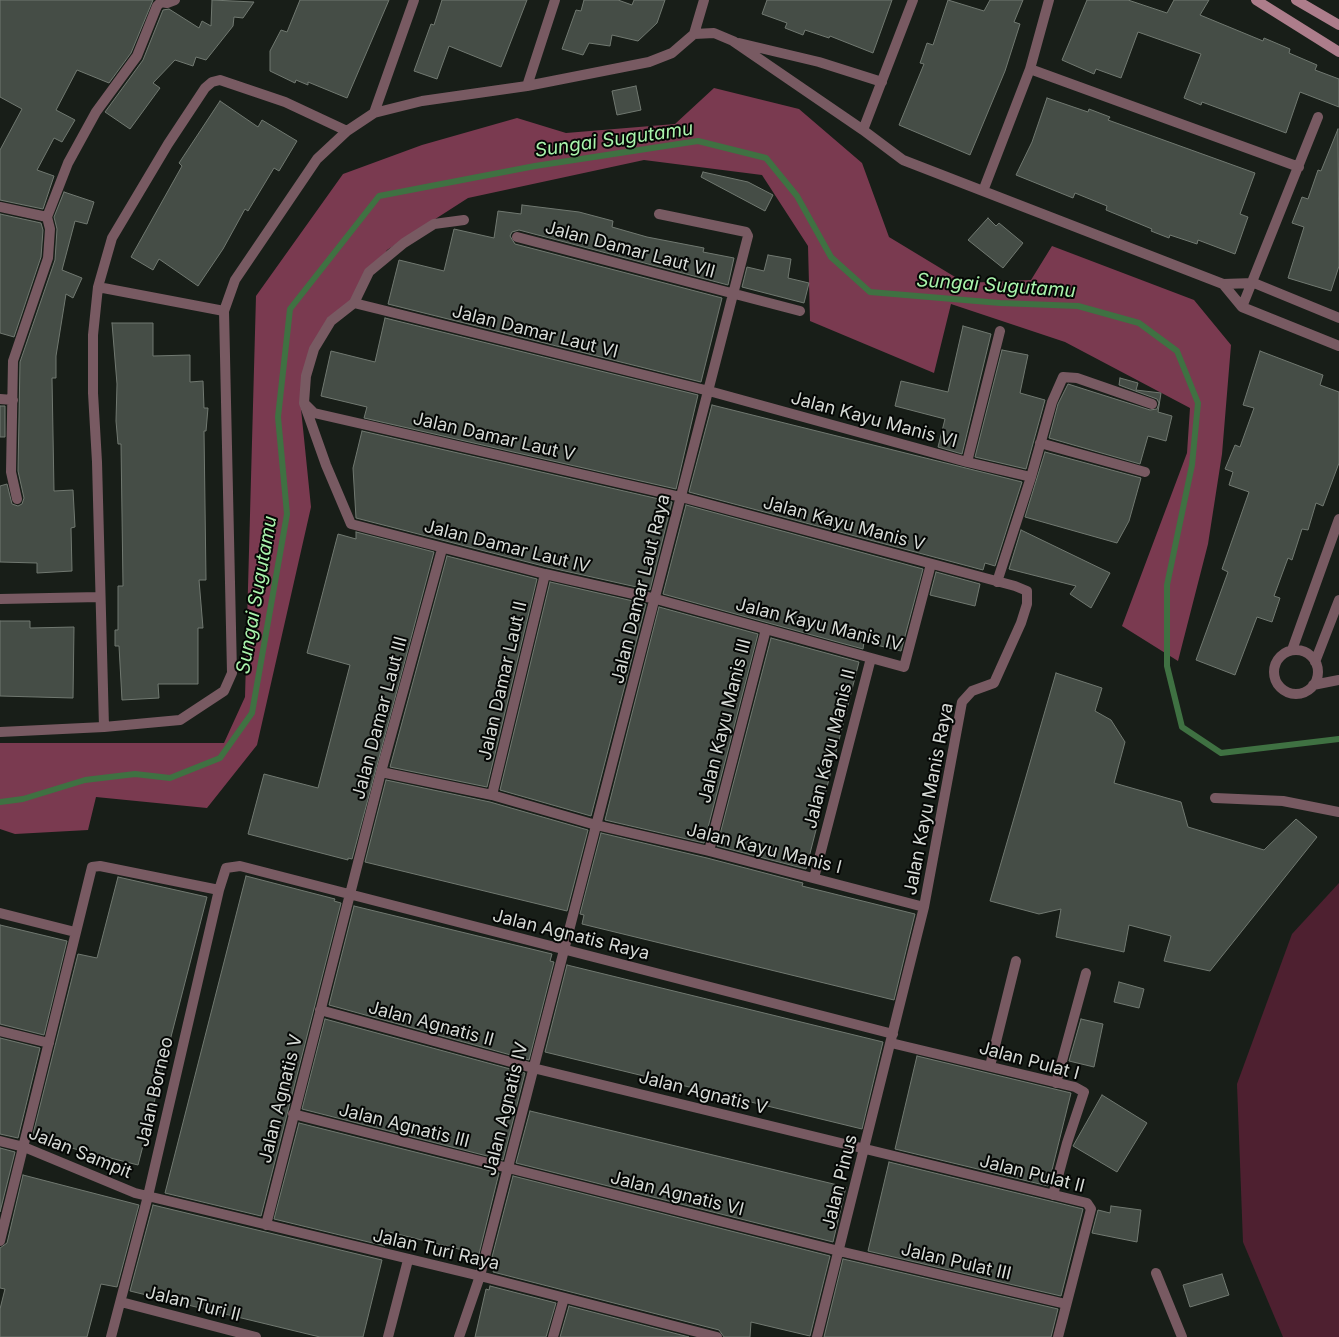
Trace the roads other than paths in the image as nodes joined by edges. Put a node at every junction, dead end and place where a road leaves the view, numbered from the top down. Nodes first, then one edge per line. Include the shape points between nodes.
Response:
1 (174, 0) edge
2 (414, 0) edge
3 (555, 0) edge
4 (704, 0) edge
5 (913, 0) edge
6 (1049, 0) edge
7 (1256, 0) edge
8 (1296, 0) edge
9 (1339, 25) edge
10 (694, 34) junction
11 (733, 41) junction
12 (1339, 52) edge
13 (1030, 69) junction
14 (882, 82) junction
15 (527, 86) junction
16 (374, 113) junction
17 (1318, 117) dead end
18 (863, 130) junction
19 (347, 131) junction
20 (1299, 167) junction
21 (983, 192) junction
22 (0, 207) edge
23 (659, 214) dead end
24 (47, 217) junction
25 (464, 220) dead end
26 (517, 237) dead end
27 (1254, 283) junction
28 (1223, 284) junction
29 (98, 287) junction
30 (734, 294) junction
31 (354, 303) junction
32 (1242, 307) junction
33 (224, 311) junction
34 (800, 311) dead end
35 (1339, 318) edge
36 (1000, 331) dead end
37 (1339, 346) edge
38 (709, 391) junction
39 (0, 399) edge
40 (13, 400) junction
41 (304, 403) junction
42 (1152, 404) dead end
43 (1040, 443) junction
44 (967, 462) junction
45 (1145, 472) dead end
46 (1031, 477) junction
47 (681, 497) junction
48 (17, 499) dead end
49 (1339, 519) edge
50 (442, 549) junction
51 (931, 564) junction
52 (545, 574) junction
53 (998, 582) junction
54 (100, 597) junction
55 (0, 599) edge
56 (656, 599) junction
57 (1339, 600) edge
58 (766, 628) junction
59 (1292, 650) junction
60 (871, 658) junction
61 (1315, 662) junction
62 (1339, 680) edge
63 (1313, 685) junction
64 (104, 727) junction
65 (0, 732) edge
66 (381, 772) junction
67 (492, 795) junction
68 (1216, 798) dead end
69 (1339, 812) edge
70 (596, 824) junction
71 (709, 851) junction
72 (240, 866) joint
73 (814, 878) junction
74 (219, 890) junction
75 (351, 896) junction
76 (924, 907) junction
77 (0, 913) edge
78 (76, 932) junction
79 (563, 950) junction
80 (1016, 961) dead end
81 (1086, 973) dead end
82 (320, 1010) junction
83 (0, 1031) edge
84 (892, 1038) junction
85 (49, 1043) junction
86 (990, 1066) junction
87 (533, 1068) junction
88 (1056, 1083) junction
89 (293, 1114) junction
90 (0, 1141) edge
91 (24, 1147) junction
92 (864, 1149) junction
93 (508, 1169) junction
94 (1053, 1195) junction
95 (148, 1196) junction
96 (266, 1225) junction
97 (0, 1241) edge
98 (839, 1251) junction
99 (408, 1260) junction
100 (1156, 1273) dead end
101 (480, 1276) junction
102 (564, 1298) junction
103 (121, 1302) junction
104 (1066, 1304) junction
105 (241, 1335) edge
106 (110, 1337) edge
107 (256, 1337) edge
108 (388, 1337) edge
109 (459, 1337) edge
110 (553, 1337) edge
111 (717, 1337) edge
112 (817, 1337) edge
113 (1058, 1337) edge
114 (1182, 1337) edge

1 - 24 street via 161,2 158,6 137,56 96,112 68,163
2 - 16 street
3 - 15 street
4 - 10 street
5 - 14 street
6 - 13 street
7 - 12 main road
8 - 9 main road
10 - 11 street via 714,33
10 - 15 street via 672,53 649,62
11 - 14 street via 819,62
11 - 18 street
13 - 20 street
13 - 21 street
14 - 18 street
15 - 16 street via 422,101
16 - 19 street
17 - 20 street
18 - 21 street via 903,160
19 - 29 street via 285,102 220,80 212,82 168,144 112,238
19 - 33 street via 317,159 272,224 235,280
20 - 27 street
21 - 28 street
22 - 24 street
23 - 30 street, Jalan Damar Laut Raya via 746,232 748,236
24 - 40 street via 50,236 48,258 14,361
25 - 31 street via 434,224 404,243 369,272
26 - 30 street, Jalan Damar Laut VII
27 - 28 street
27 - 32 street
27 - 35 street
28 - 32 street
29 - 33 street
29 - 54 street via 92,393
30 - 34 street, Jalan Damar Laut VII
30 - 38 street, Jalan Damar Laut Raya
31 - 38 street, Jalan Damar Laut VI
31 - 41 street via 331,321 314,349 306,376
32 - 37 street
33 - 64 street via 232,672 224,691 180,720
36 - 44 street
38 - 44 street, Jalan Kayu Manis VI
38 - 47 street, Jalan Damar Laut Raya
39 - 40 street
40 - 48 street via 11,472
41 - 47 street, Jalan Damar Laut V via 314,413
41 - 50 street, Jalan Damar Laut IV via 351,524
42 - 43 street via 1077,378 1063,377
43 - 45 street
43 - 46 street
44 - 46 street, Jalan Kayu Manis VI
46 - 53 street
47 - 51 street, Jalan Kayu Manis V
47 - 56 street, Jalan Damar Laut Raya
49 - 59 street
50 - 52 street, Jalan Damar Laut IV
50 - 66 street, Jalan Damar Laut III
51 - 53 street, Jalan Kayu Manis V
51 - 60 street, Jalan Kayu Manis IV via 904,667
52 - 56 street, Jalan Damar Laut IV
52 - 67 street, Jalan Damar Laut II
53 - 76 street, Jalan Kayu Manis Raya via 1027,591 1028,604 994,683 972,691 962,702
54 - 55 street
54 - 64 street
56 - 58 street, Jalan Kayu Manis IV
56 - 70 street, Jalan Damar Laut Raya
57 - 61 street
58 - 60 street, Jalan Kayu Manis IV
58 - 71 street, Jalan Kayu Manis III
59 - 61 street via 1308,654
59 - 63 street via 1285,652 1276,663 1274,677 1277,683 1281,689 1294,694
60 - 73 street, Jalan Kayu Manis II
61 - 63 street via 1317,676
62 - 63 street
64 - 65 street
66 - 67 street, Jalan Kayu Manis I
66 - 75 street, Jalan Damar Laut III
67 - 70 street, Jalan Kayu Manis I
68 - 69 street via 1283,801
70 - 71 street, Jalan Kayu Manis I
70 - 79 street, Jalan Damar Laut Raya
71 - 73 street, Jalan Kayu Manis I
72 - 74 street, Jalan Borneo via 226,868
72 - 75 street, Jalan Agnatis Raya
73 - 76 street, Jalan Kayu Manis I
74 - 78 street via 92,867
74 - 95 street, Jalan Borneo
75 - 79 street, Jalan Agnatis Raya
75 - 82 street, Jalan Agnatis V
76 - 84 street, Jalan Kayu Manis Raya
77 - 78 street
78 - 85 street
79 - 84 street, Jalan Agnatis Raya
79 - 87 street, Jalan Agnatis IV
80 - 86 street
81 - 88 street
82 - 87 street, Jalan Agnatis II
82 - 89 street, Jalan Agnatis V
83 - 85 street
84 - 86 street, Jalan Pulat I
84 - 92 street, Jalan Pinus
85 - 91 street
86 - 88 street, Jalan Pulat I
87 - 92 street, Jalan Agnatis V
87 - 93 street, Jalan Agnatis IV
88 - 94 street, Jalan Pulat I via 1084,1092 1066,1143
89 - 93 street, Jalan Agnatis III
89 - 96 street, Jalan Agnatis V
90 - 91 street, Jalan Sampit
91 - 95 street, Jalan Sampit
91 - 97 street
92 - 94 street, Jalan Pulat II
92 - 98 street, Jalan Pinus
93 - 98 street, Jalan Agnatis VI
93 - 101 street, Jalan Agnatis IV
94 - 104 street, Jalan Pulat II via 1087,1203 1091,1209
95 - 96 street, Jalan Turi Raya
95 - 103 street, Jalan Borneo
96 - 99 street, Jalan Turi Raya
98 - 104 street, Jalan Pulat III
98 - 112 street, Jalan Pinus
99 - 101 street, Jalan Turi Raya
99 - 108 street
100 - 114 street
101 - 102 street, Jalan Turi Raya
101 - 109 street, Jalan Agnatis IV
102 - 110 street
102 - 111 street, Jalan Turi Raya
103 - 105 street, Jalan Turi II
103 - 106 street, Jalan Borneo
104 - 113 street, Jalan Pulat II
105 - 107 street, Jalan Turi II

